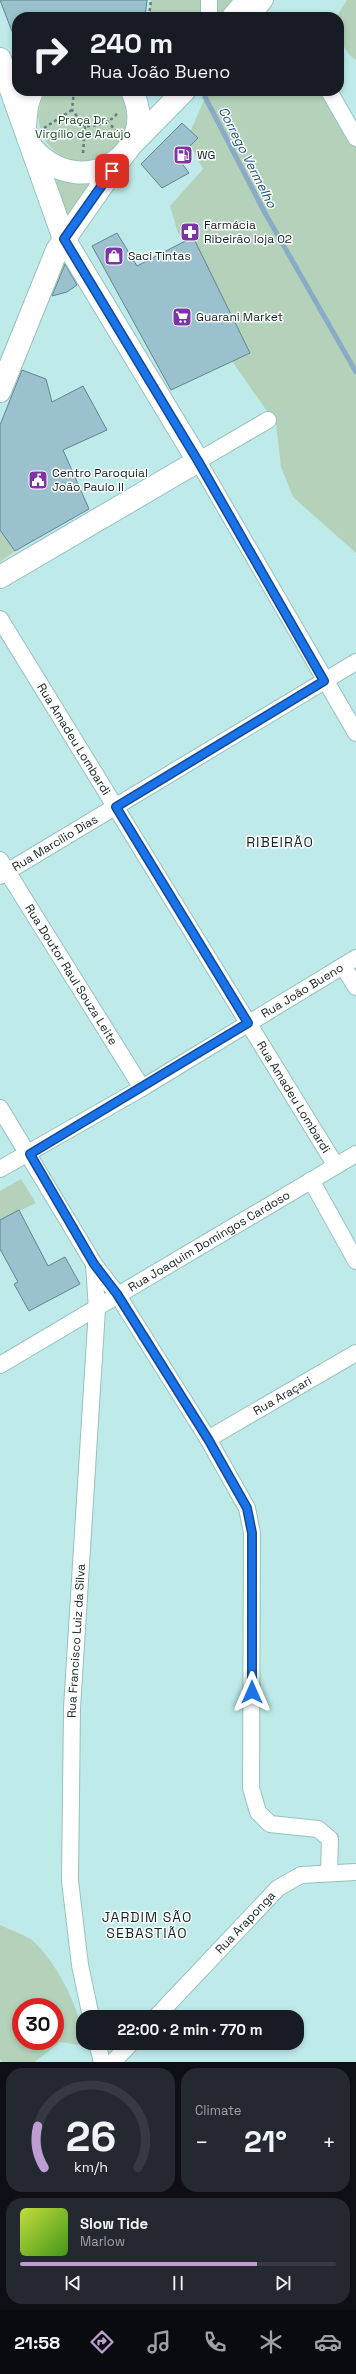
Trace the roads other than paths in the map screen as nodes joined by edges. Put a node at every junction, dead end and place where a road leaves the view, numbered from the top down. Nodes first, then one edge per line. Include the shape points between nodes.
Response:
1 (209, 0) edge
2 (209, 12) edge
3 (0, 59) edge
4 (12, 92) edge
5 (14, 96) edge
6 (30, 96) edge
7 (133, 96) edge
8 (179, 96) edge
9 (333, 96) edge
10 (29, 138) junction
11 (356, 138) edge
12 (126, 151) junction
13 (64, 239) junction
14 (0, 391) edge
15 (268, 420) dead end
16 (198, 461) junction
17 (0, 577) edge
18 (0, 618) edge
19 (356, 662) edge
20 (324, 681) junction
21 (356, 733) edge
22 (116, 807) junction
23 (3, 870) edge
24 (350, 962) edge
25 (356, 987) edge
26 (248, 1023) junction
27 (142, 1088) junction
28 (0, 1108) edge
29 (30, 1154) junction
30 (356, 1154) edge
31 (336, 1166) junction
32 (0, 1169) edge
33 (312, 1180) junction
34 (356, 1261) edge
35 (94, 1264) junction
36 (117, 1294) junction
37 (97, 1309) junction
38 (356, 1353) edge
39 (0, 1365) edge
40 (208, 1439) junction
41 (329, 1872) junction
42 (356, 1872) edge
43 (90, 2010) edge
44 (163, 2010) edge
45 (99, 2050) edge
46 (124, 2050) edge
47 (102, 2062) edge
48 (113, 2062) edge

1 - 2 street
3 - 4 street
5 - 10 street
6 - 10 street via 27,105
7 - 12 street via 138,114 137,125
8 - 12 street
9 - 11 street
10 - 12 street via 43,160 55,167 81,174 107,167
10 - 13 street
12 - 13 street
13 - 14 street via 57,250
13 - 16 street
15 - 16 street
16 - 17 street
16 - 20 street
18 - 22 street, Rua Amadeu Lombardi
19 - 20 street, Rua Marcílio Dias
20 - 21 street
20 - 22 street, Rua Marcílio Dias
22 - 23 street, Rua Marcílio Dias
22 - 26 street, Rua Amadeu Lombardi
23 - 27 street, Rua Doutor Raul Souza Leite
24 - 25 street
24 - 26 street, Rua João Bueno
26 - 27 street, Rua João Bueno
26 - 31 street, Rua Amadeu Lombardi
27 - 29 street, Rua João Bueno
28 - 29 street
29 - 32 street, Rua João Bueno
29 - 35 street
30 - 31 street, Rua Joaquim Domingos Cardoso
31 - 33 street, Rua Joaquim Domingos Cardoso
33 - 34 street
33 - 36 street, Rua Joaquim Domingos Cardoso
35 - 36 street
35 - 37 street, Rua Francisco Luiz da Silva
36 - 37 street, Rua Joaquim Domingos Cardoso
36 - 40 street
37 - 39 street, Rua Joaquim Domingos Cardoso
37 - 43 street, Rua Francisco Luiz da Silva via 72,1708 70,1881 79,1957
38 - 40 street, Rua Araçari
40 - 41 street via 247,1508 252,1533 251,1788 258,1812 270,1824 318,1829 330,1839
41 - 42 street, Rua Araponga
41 - 44 street, Rua Araponga via 301,1875 278,1888
45 - 47 street
46 - 48 street

